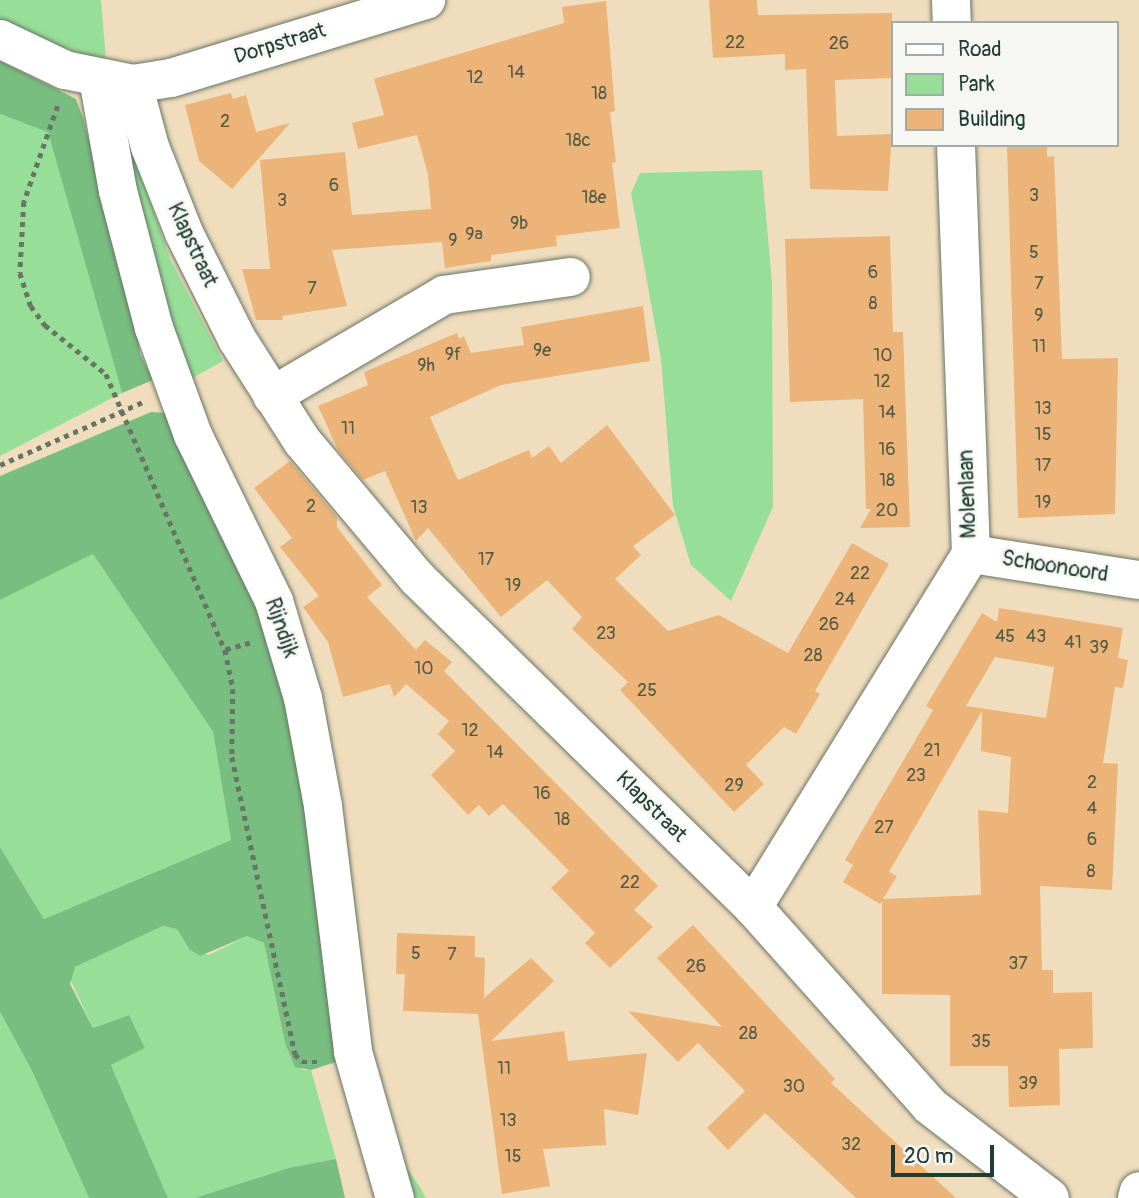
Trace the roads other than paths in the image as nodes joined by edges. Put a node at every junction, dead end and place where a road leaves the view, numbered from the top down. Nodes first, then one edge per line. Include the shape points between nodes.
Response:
1 (426, 0) edge
2 (951, 0) edge
3 (952, 21) edge
4 (0, 39) edge
5 (101, 78) junction
6 (956, 147) edge
7 (571, 278) dead end
8 (272, 396) junction
9 (971, 554) junction
10 (1139, 580) edge
11 (752, 907) junction
12 (1139, 1191) edge
13 (395, 1198) edge
14 (1050, 1198) edge
15 (1137, 1198) edge

1 - 5 street, Dorpstraat via 171,78
2 - 3 street
4 - 5 street
5 - 8 street, Klapstraat via 150,147 184,233
5 - 13 street, Rijndijk via 118,191 175,391 253,554 284,632 312,741 353,1052
6 - 9 street, Molenlaan
7 - 8 street via 444,295
8 - 11 street, Klapstraat via 302,442 418,579
9 - 10 street, Schoonoord
9 - 11 street, Molenlaan
11 - 14 street, Klapstraat via 929,1106
12 - 15 street

